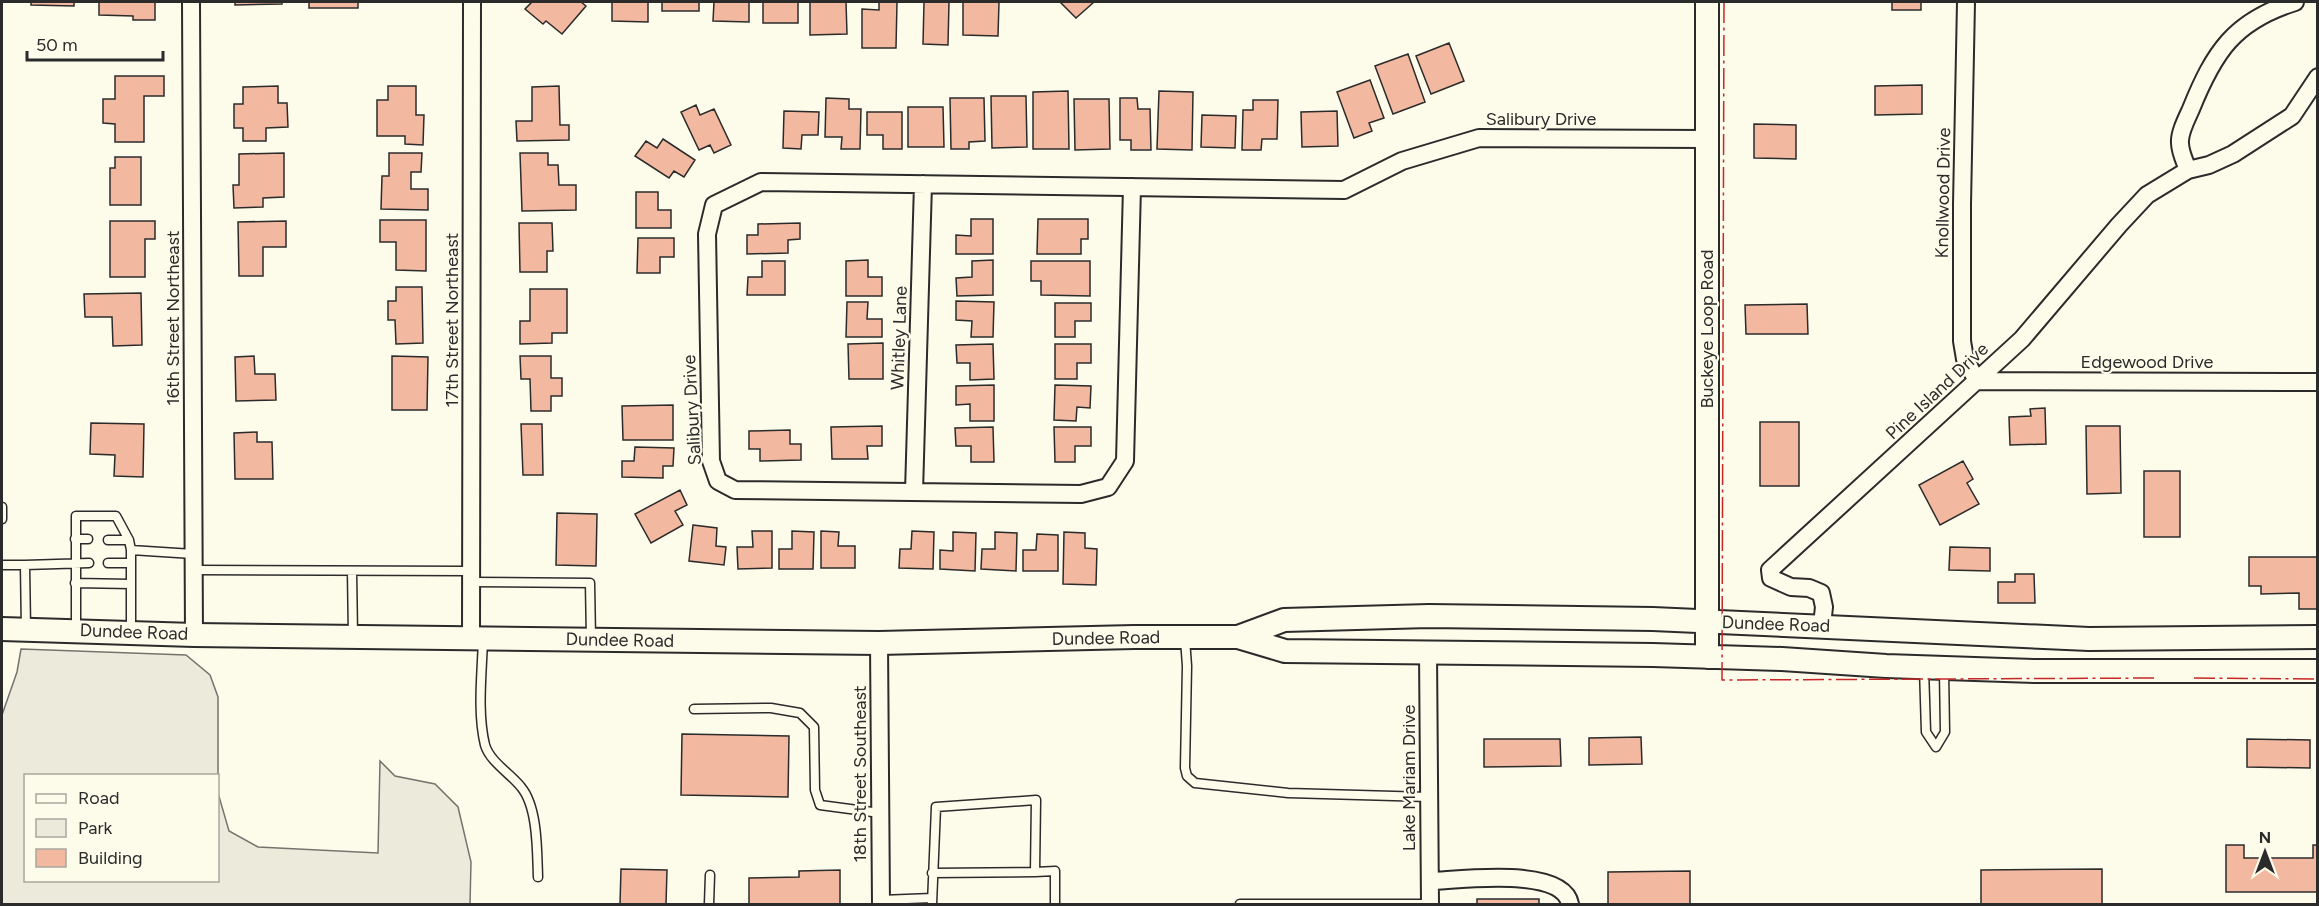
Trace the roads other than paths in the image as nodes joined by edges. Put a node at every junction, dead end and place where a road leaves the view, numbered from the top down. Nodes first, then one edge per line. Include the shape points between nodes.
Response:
1 (191, 2) edge
2 (472, 2) edge
3 (1707, 2) edge
4 (1966, 2) edge
5 (2295, 2) edge
6 (2318, 77) edge
7 (1707, 139) junction
8 (2188, 170) junction
9 (923, 184) junction
10 (1132, 187) junction
11 (1977, 381) junction
12 (2318, 382) edge
13 (914, 492) junction
14 (2, 507) edge
15 (2, 519) edge
16 (75, 539) junction
17 (88, 539) dead end
18 (108, 540) dead end
19 (129, 540) junction
20 (131, 550) junction
21 (194, 562) junction
22 (89, 563) dead end
23 (108, 563) dead end
24 (131, 563) junction
25 (75, 564) junction
26 (2, 565) edge
27 (24, 565) junction
28 (352, 571) junction
29 (471, 576) junction
30 (75, 583) junction
31 (131, 584) junction
32 (1707, 621) junction
33 (1822, 625) junction
34 (2, 629) edge
35 (26, 630) junction
36 (76, 630) junction
37 (131, 632) junction
38 (194, 635) junction
39 (352, 637) junction
40 (1185, 637) junction
41 (1238, 637) junction
42 (2318, 637) edge
43 (477, 638) junction
44 (591, 640) junction
45 (879, 643) junction
46 (1428, 652) junction
47 (1707, 657) junction
48 (1934, 668) junction
49 (2318, 671) edge
50 (694, 709) dead end
51 (1429, 797) junction
52 (880, 813) junction
53 (1035, 872) junction
54 (932, 873) junction
55 (710, 874) dead end
56 (538, 877) dead end
57 (1430, 881) junction
58 (881, 902) edge
59 (932, 902) edge
60 (709, 904) edge
61 (1054, 904) edge
62 (1240, 904) edge
63 (1430, 904) edge
64 (1570, 904) edge

1 - 21 street, 16th Street Northeast
2 - 29 street, 17th Street Northeast
3 - 7 main road, Buckeye Loop Road
4 - 11 street, Knollwood Drive via 1962,341 1965,359
5 - 8 street via 2240,28 2211,63 2179,142
6 - 8 street, Pine Island Drive via 2292,116 2233,154
7 - 10 street, Salibury Drive via 1479,138 1402,161 1344,190
7 - 32 main road, Buckeye Loop Road
8 - 11 street, Pine Island Drive via 2147,195 2022,339
9 - 10 street, Salibury Drive
9 - 13 street, Whitley Lane
9 - 13 street, Salibury Drive via 761,182 714,205 707,234 711,461 718,481 735,490
10 - 13 street, Salibury Drive via 1125,461 1108,487 1082,494
11 - 12 street, Edgewood Drive
11 - 33 street, Pine Island Drive via 1770,570 1771,578 1821,593
14 - 15 lane
16 - 17 lane
16 - 19 lane via 76,516 116,516
16 - 25 lane
18 - 19 lane
19 - 20 lane
20 - 21 lane
20 - 24 lane
21 - 28 lane
21 - 38 street, 16th Street Northeast
22 - 25 lane
23 - 24 lane
24 - 31 lane
25 - 27 lane
25 - 30 lane
26 - 27 lane
27 - 35 lane
28 - 29 lane
28 - 39 lane
29 - 43 street, 17th Street Northeast
29 - 44 lane via 590,583
30 - 31 lane
30 - 36 lane
31 - 37 lane
32 - 33 main road, Dundee Road
32 - 41 main road, Dundee Road via 1429,616 1284,620
32 - 47 main road, Buckeye Loop Road
33 - 42 main road, Dundee Road via 2089,639
34 - 35 main road, Dundee Road
35 - 36 main road, Dundee Road
36 - 37 main road, Dundee Road
37 - 38 main road, Dundee Road
38 - 39 main road, Dundee Road
39 - 43 main road, Dundee Road
40 - 41 main road, Dundee Road
40 - 45 main road, Dundee Road
40 - 51 lane via 1185,768 1195,783 1288,793
41 - 46 main road, Dundee Road via 1285,651
43 - 44 main road, Dundee Road
43 - 56 lane via 486,748 523,789 536,824
44 - 45 main road, Dundee Road
45 - 52 street, 18th Street Southeast
46 - 47 main road, Dundee Road
46 - 51 street, Lake Mariam Drive
47 - 48 main road, Dundee Road
48 - 48 lane via 1926,732 1936,747 1945,732
48 - 49 main road, Dundee Road
50 - 52 lane via 771,708 800,713 814,727 815,790 820,805
51 - 57 street, Lake Mariam Drive
52 - 58 street, 18th Street Southeast
53 - 54 lane
53 - 54 lane via 1036,800 936,807
53 - 61 lane via 1054,871
54 - 59 lane
55 - 60 lane
57 - 63 street, Lake Mariam Drive
57 - 64 street via 1528,879 1562,890 1569,896
58 - 59 lane
62 - 63 lane

